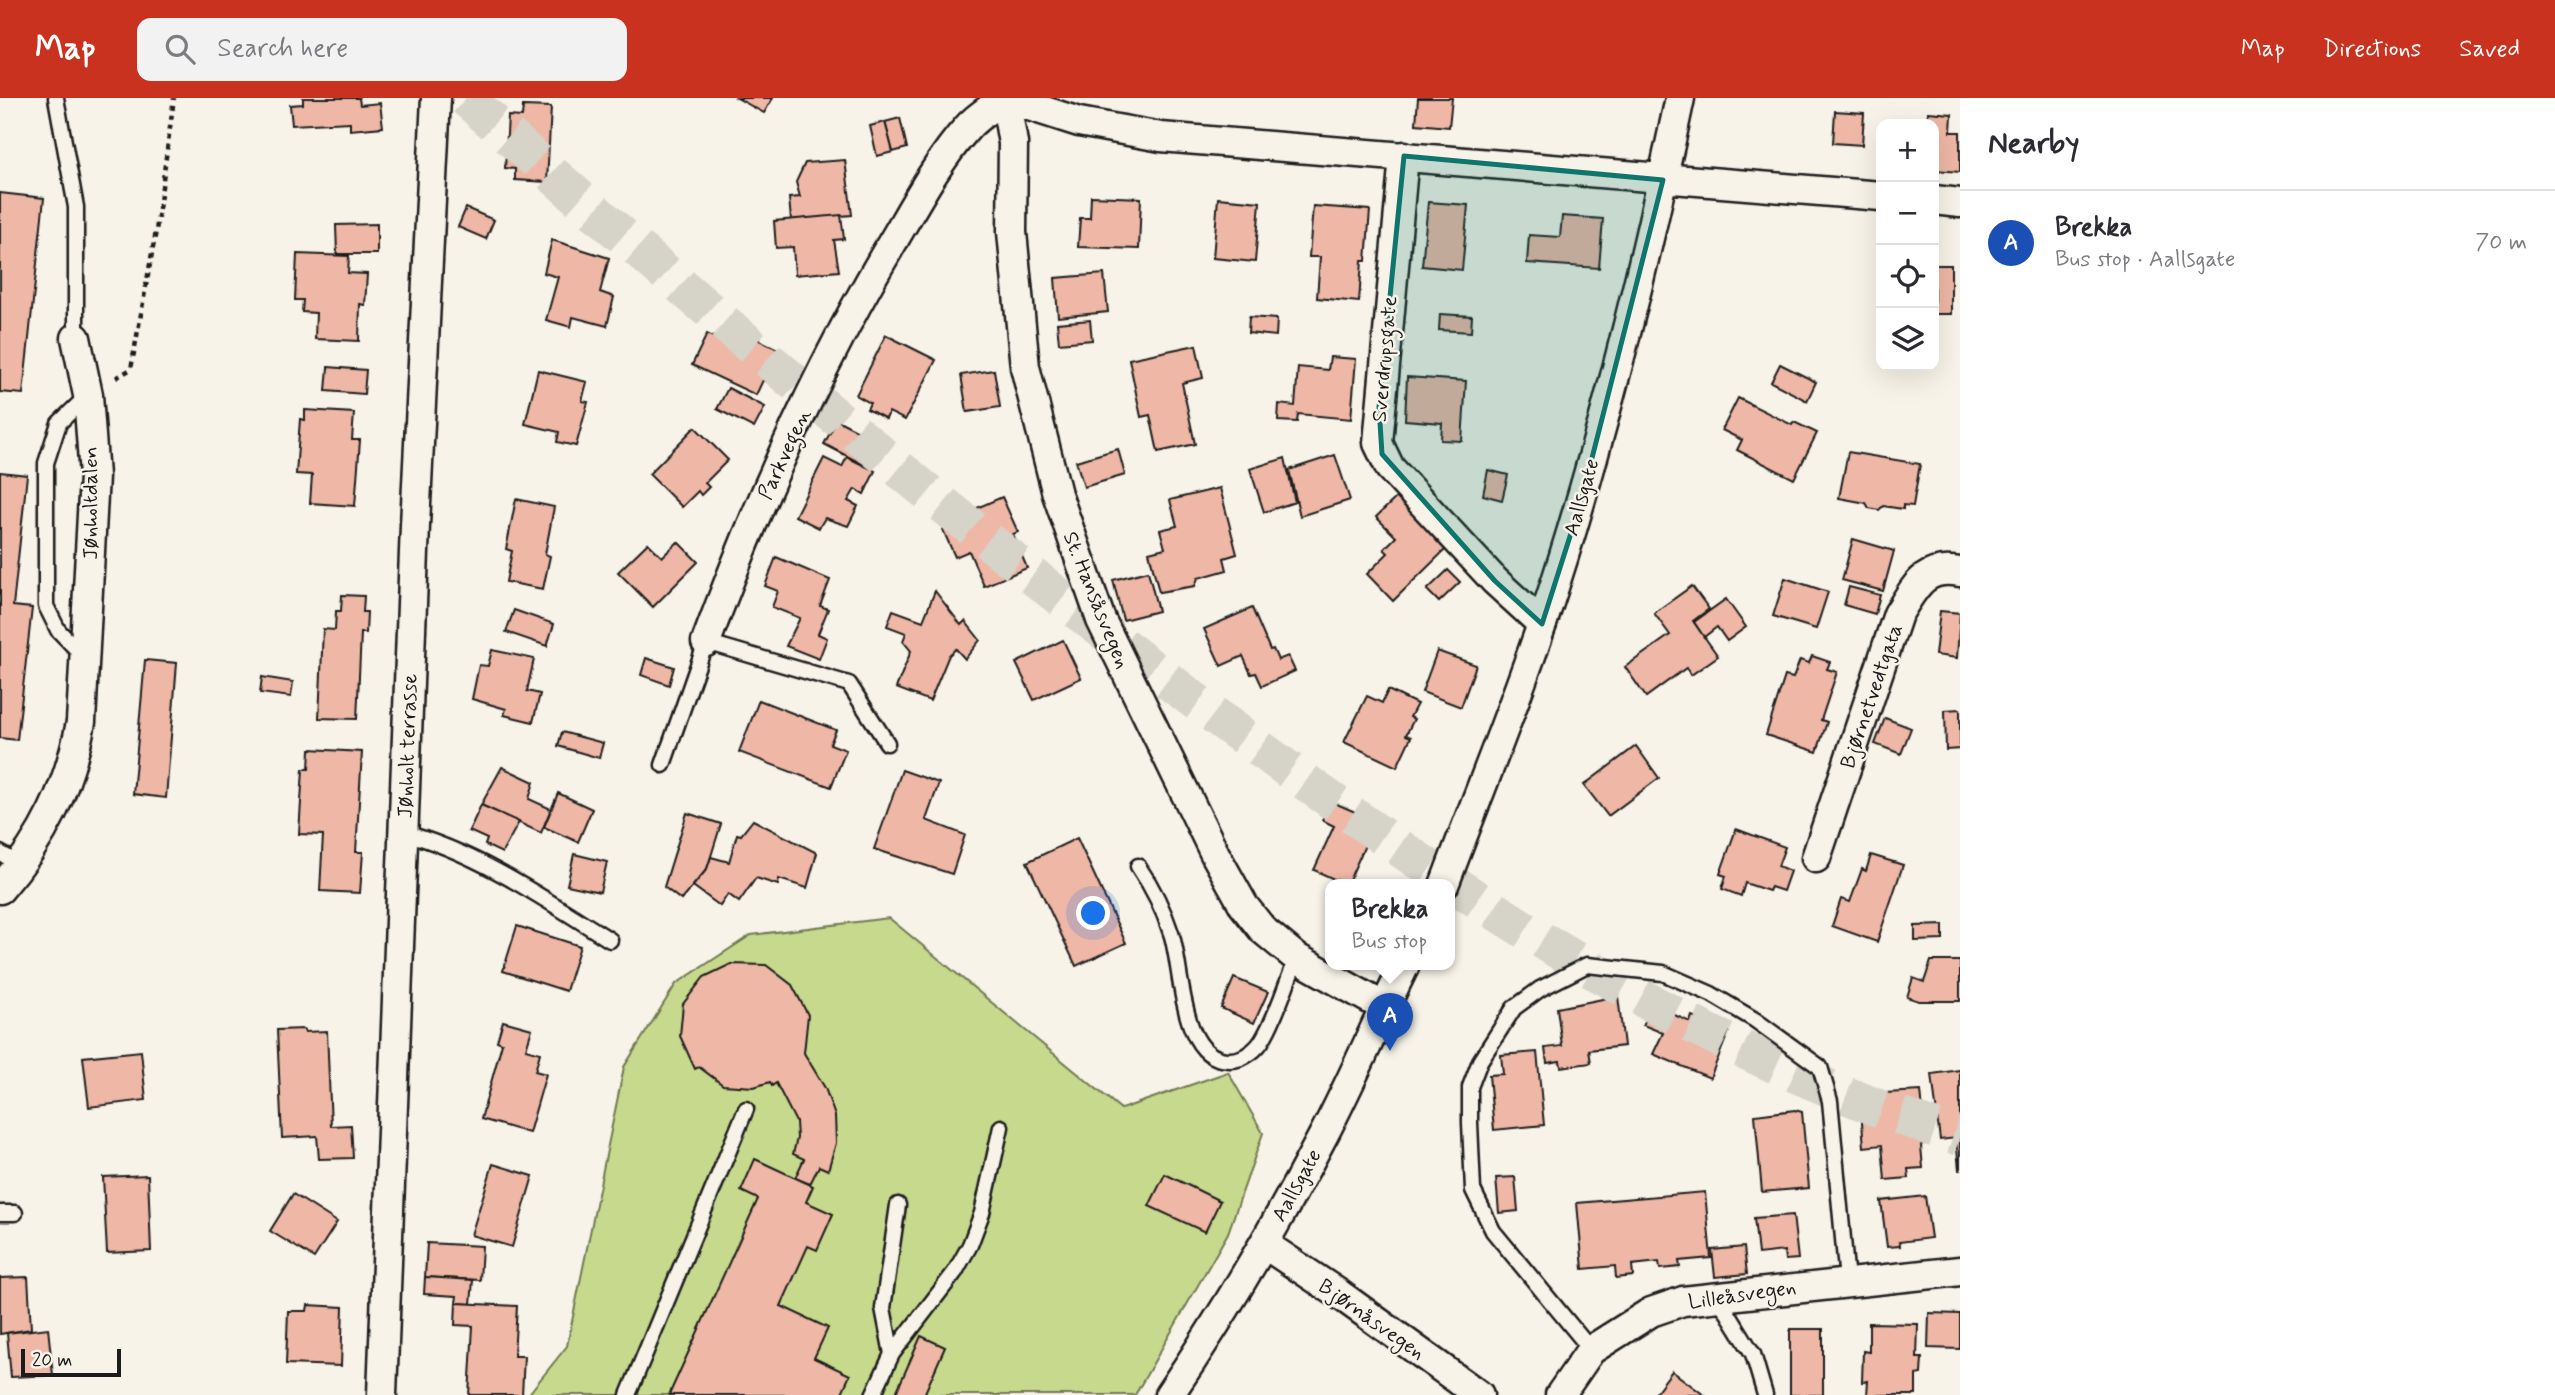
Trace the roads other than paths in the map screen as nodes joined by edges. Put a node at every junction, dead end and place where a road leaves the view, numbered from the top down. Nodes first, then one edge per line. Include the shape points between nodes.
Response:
1 (56, 98) edge
2 (436, 98) edge
3 (1005, 98) edge
4 (1680, 98) edge
5 (1404, 156) junction
6 (1663, 180) junction
7 (1876, 196) edge
8 (1939, 201) edge
9 (1960, 203) edge
10 (76, 338) joint
11 (88, 395) junction
12 (1960, 572) edge
13 (1542, 624) junction
14 (706, 642) junction
15 (86, 658) junction
16 (887, 743) dead end
17 (663, 765) dead end
18 (404, 833) junction
19 (1816, 858) dead end
20 (11, 859) edge
21 (1138, 866) dead end
22 (1446, 879) edge
23 (0, 889) edge
24 (610, 940) dead end
25 (1297, 958) junction
26 (1402, 970) edge
27 (1384, 1007) junction
28 (746, 1109) dead end
29 (1001, 1127) dead end
30 (898, 1205) dead end
31 (0, 1213) edge
32 (15, 1213) dead end
33 (1264, 1244) junction
34 (1960, 1270) edge
35 (1847, 1281) junction
36 (1718, 1297) junction
37 (1591, 1350) junction
38 (892, 1354) junction
39 (382, 1395) edge
40 (628, 1395) edge
41 (873, 1395) edge
42 (1168, 1395) edge
43 (1479, 1395) edge
44 (1560, 1395) edge
45 (1765, 1395) edge

1 - 10 lane, Jønholtdalen via 76,207
2 - 18 street, Jønholt terrasse
3 - 5 street via 1080,122 1161,137
3 - 14 street, Parkvegen via 969,125 934,172 878,266 830,354 743,541
3 - 25 street, St. Hansåsvegen via 1013,143 1012,232 1025,367 1076,557 1116,652 1215,854 1263,930
4 - 6 street, Aallsgate
5 - 6 street
5 - 13 street, Sverdrupsgate via 1378,443 1390,468
6 - 7 street
6 - 13 street, Aallsgate via 1616,375
8 - 9 street
10 - 11 street, Jønholtdalen
11 - 15 street, Jønholtdalen via 94,476
11 - 15 lane via 59,423 46,463 46,606 58,630
12 - 19 street, Bjørnetvedtgata via 1943,569 1919,581 1898,614
13 - 22 street, Aallsgate
14 - 16 lane via 849,684
14 - 17 lane
15 - 20 street, Jønholtdalen via 75,758 52,816
18 - 24 lane via 474,861
18 - 39 street, Jønholt terrasse
20 - 23 street, Jønholtdalen
21 - 25 lane via 1161,904 1173,937 1186,1017 1209,1053 1232,1060 1254,1049 1264,1038
25 - 27 street, St. Hansåsvegen
26 - 27 street, Aallsgate
27 - 33 street, Aallsgate via 1325,1132
28 - 40 lane
29 - 38 lane via 971,1245
30 - 38 lane via 883,1308
31 - 32 lane
33 - 42 street, Aallsgate
33 - 43 street, Bjørnåsvegen
34 - 35 street, Lilleåsvegen
35 - 36 street, Lilleåsvegen
35 - 37 lane via 1830,1101 1820,1067 1711,994 1663,973 1587,965 1514,1008 1480,1061 1470,1087 1470,1123 1473,1190 1493,1231
36 - 37 street, Lilleåsvegen via 1683,1301 1651,1312
36 - 45 lane via 1753,1354
37 - 44 street, Lilleåsvegen
38 - 41 lane

